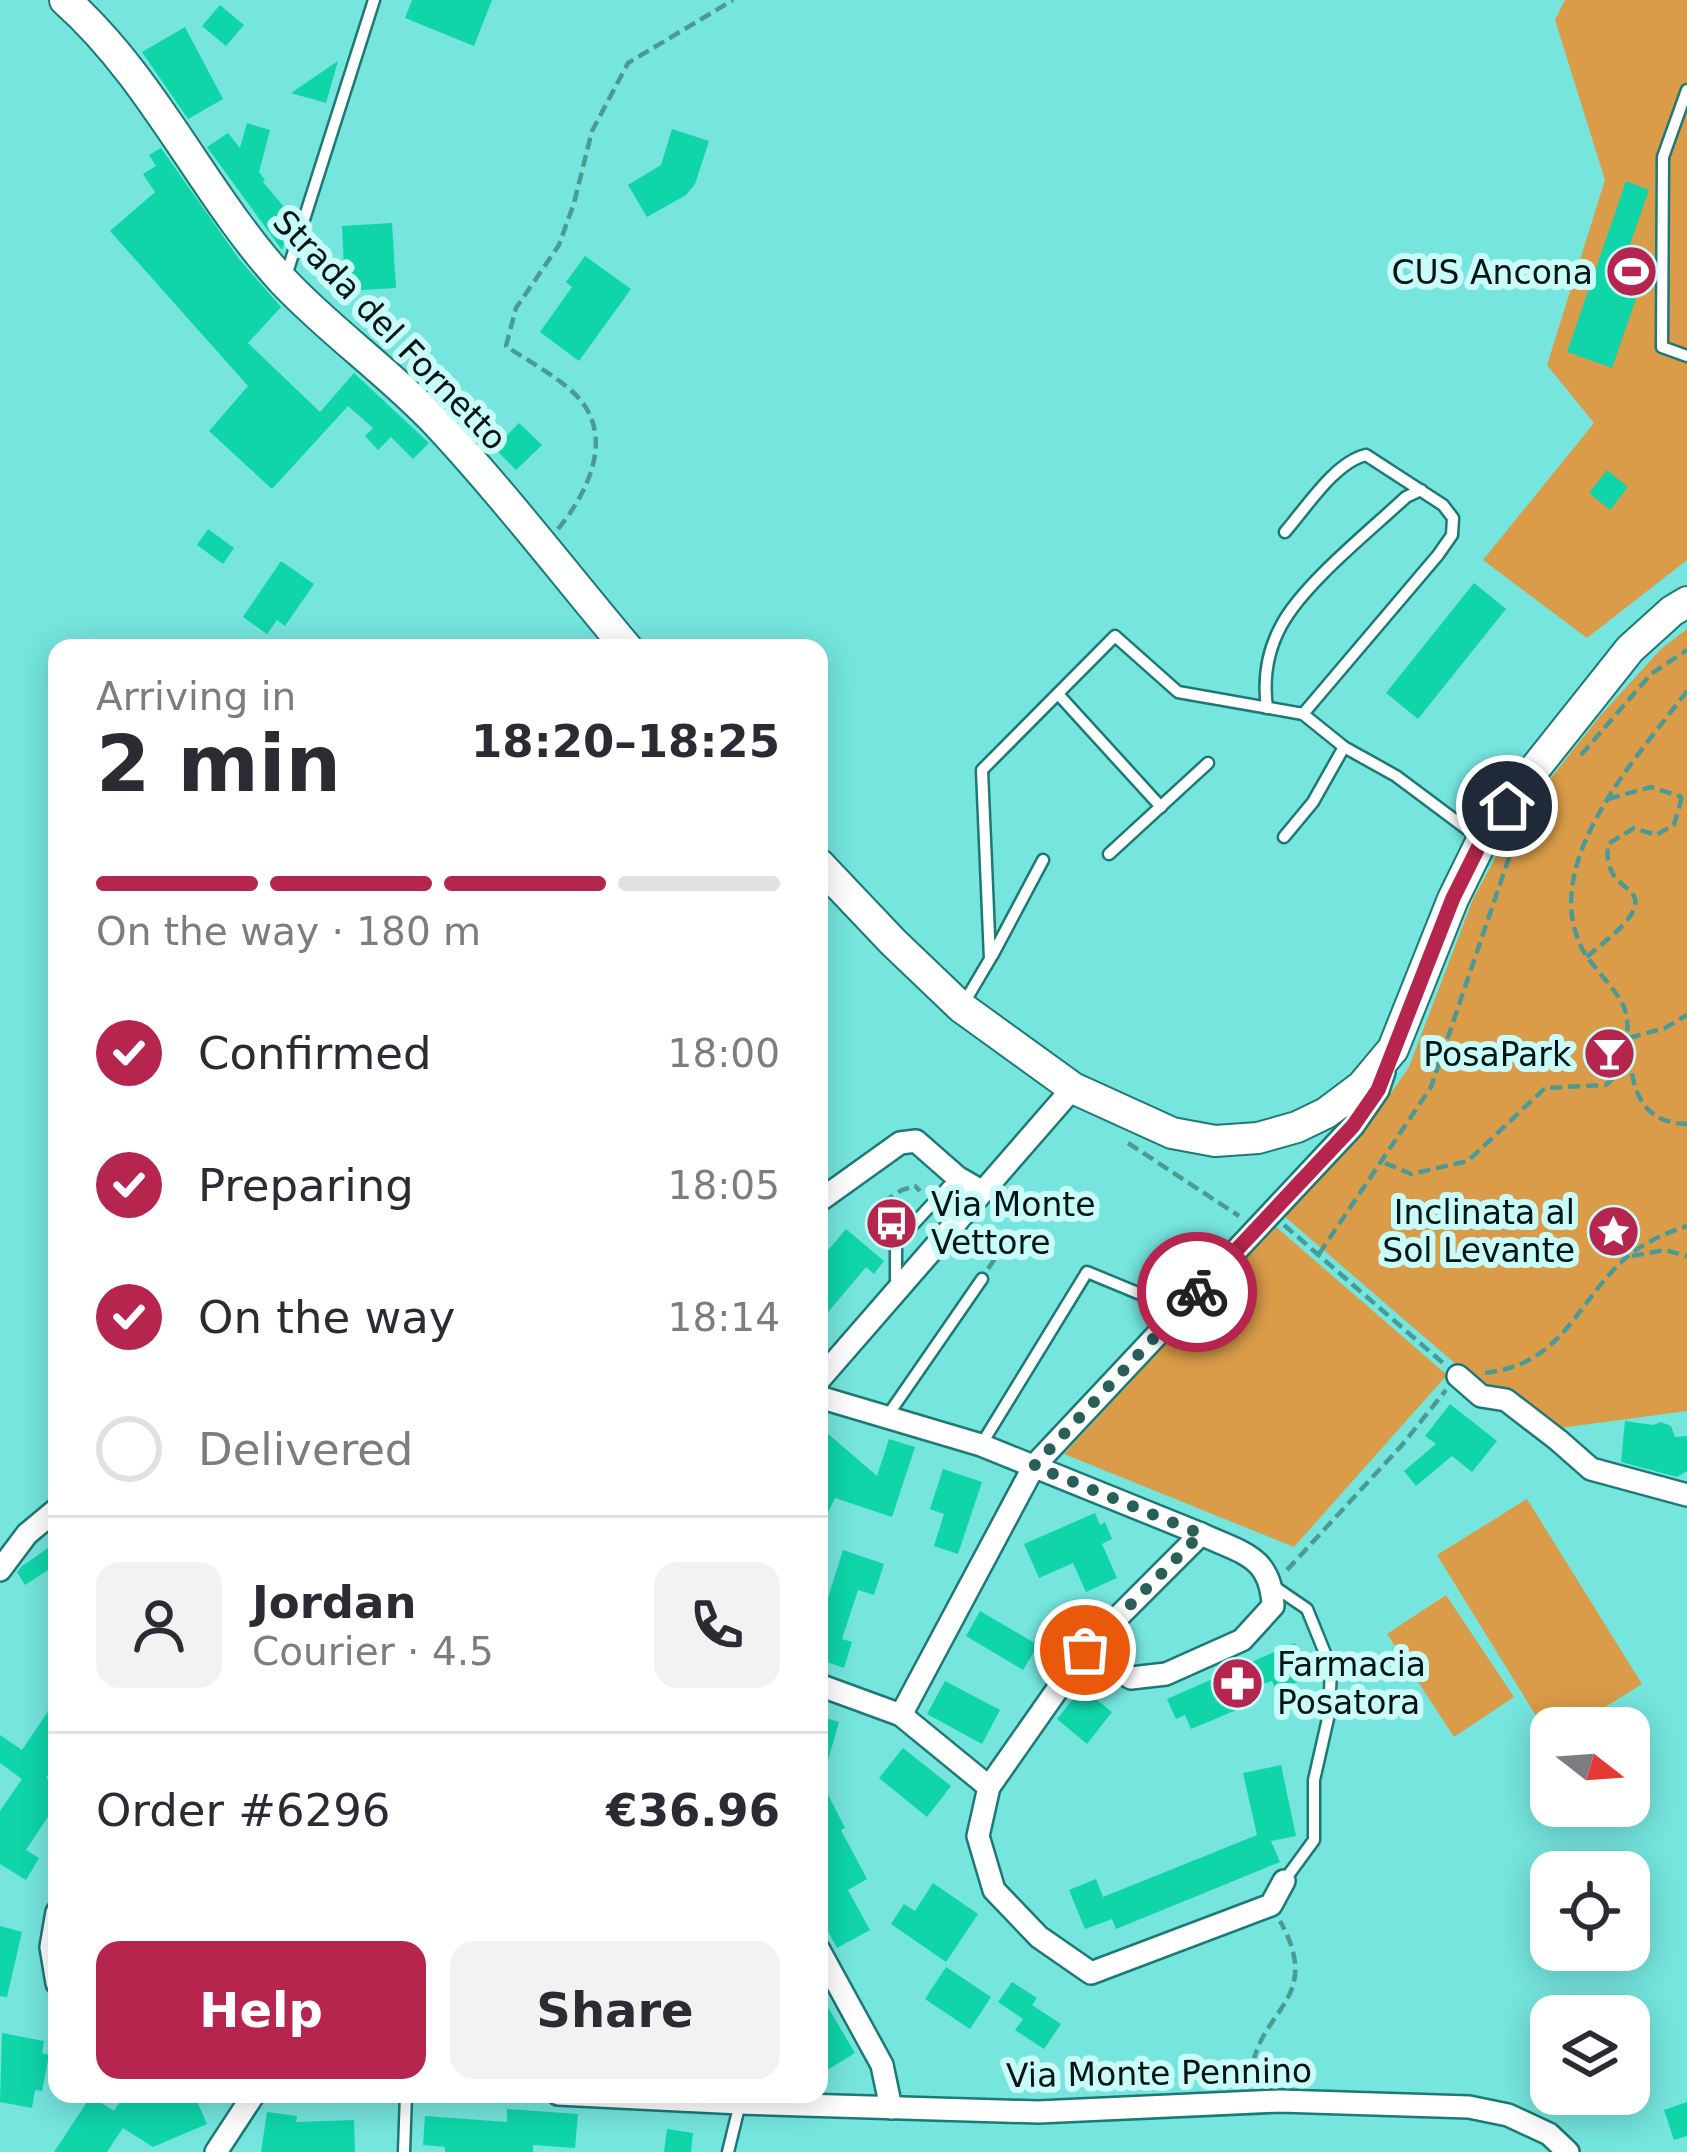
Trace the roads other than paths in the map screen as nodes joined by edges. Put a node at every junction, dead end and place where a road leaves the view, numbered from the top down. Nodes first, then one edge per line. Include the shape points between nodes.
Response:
1 (65, 0) edge
2 (374, 0) edge
3 (1687, 90) edge
4 (284, 282) junction
5 (1687, 356) edge
6 (1421, 490) junction
7 (1285, 532) dead end
8 (1687, 602) edge
9 (619, 639) edge
10 (1058, 694) junction
11 (1267, 708) junction
12 (1304, 714) junction
13 (1344, 747) junction
14 (1208, 763) dead end
15 (1161, 807) junction
16 (1284, 837) dead end
17 (1482, 840) junction
18 (1109, 854) dead end
19 (1043, 860) dead end
20 (828, 873) edge
21 (990, 958) junction
22 (961, 1007) junction
23 (1393, 1049) junction
24 (1073, 1088) junction
25 (957, 1177) junction
26 (982, 1192) junction
27 (828, 1195) edge
28 (982, 1279) road end
29 (896, 1292) junction
30 (1180, 1310) junction
31 (828, 1370) edge
32 (1458, 1376) road end
33 (828, 1400) edge
34 (886, 1418) junction
35 (981, 1445) junction
36 (1034, 1466) junction
37 (1687, 1495) edge
38 (48, 1516) edge
39 (1201, 1534) junction
40 (0, 1570) edge
41 (1272, 1585) junction
42 (1094, 1657) junction
43 (828, 1688) edge
44 (901, 1714) junction
45 (989, 1787) junction
46 (1284, 1880) joint
47 (828, 1966) edge
48 (248, 2103) edge
49 (406, 2103) edge
50 (740, 2103) joint
51 (891, 2108) junction
52 (216, 2152) edge
53 (404, 2152) edge
54 (728, 2152) edge
55 (1568, 2152) edge

1 - 4 street, Strada del Fornetto via 120,61
2 - 4 lane
3 - 5 lane via 1663,157 1662,347
4 - 9 street, Strada del Fornetto via 436,422
6 - 7 lane via 1366,455 1352,458
6 - 11 lane via 1336,562 1280,626 1264,684
6 - 12 lane via 1453,518 1452,535
8 - 17 street via 1630,649
10 - 11 lane via 1115,636 1178,692
10 - 15 lane
10 - 21 lane via 982,770
11 - 12 lane
12 - 13 lane
13 - 16 lane
13 - 17 lane
14 - 15 lane
15 - 18 lane
17 - 23 street
19 - 21 lane
20 - 22 street
21 - 22 lane
22 - 24 street
23 - 24 street via 1326,1113 1258,1138 1172,1133
23 - 30 street via 1353,1126 1255,1219
24 - 26 street
25 - 26 street
25 - 27 street via 916,1141 901,1143
25 - 29 lane via 896,1243
26 - 29 street
28 - 34 lane
29 - 31 street
30 - 35 lane via 1087,1272
30 - 36 street
32 - 37 street via 1480,1396 1506,1400 1591,1468
33 - 34 street
34 - 35 street
35 - 36 street
36 - 39 street
36 - 44 street
38 - 40 street
39 - 41 street via 1257,1560
39 - 42 street
41 - 42 street via 1273,1606 1242,1640 1166,1674 1131,1678
41 - 46 lane via 1307,1609 1330,1668 1314,1840
42 - 45 street
43 - 44 street
44 - 45 street
45 - 46 street via 978,1836 994,1890 1039,1937 1090,1973 1271,1905
47 - 51 street via 882,2065
48 - 52 street
49 - 53 lane
50 - 51 street, Via Monte Pennino
50 - 54 lane
51 - 55 street, Via Monte Pennino via 1038,2112 1280,2101 1468,2107 1508,2115

